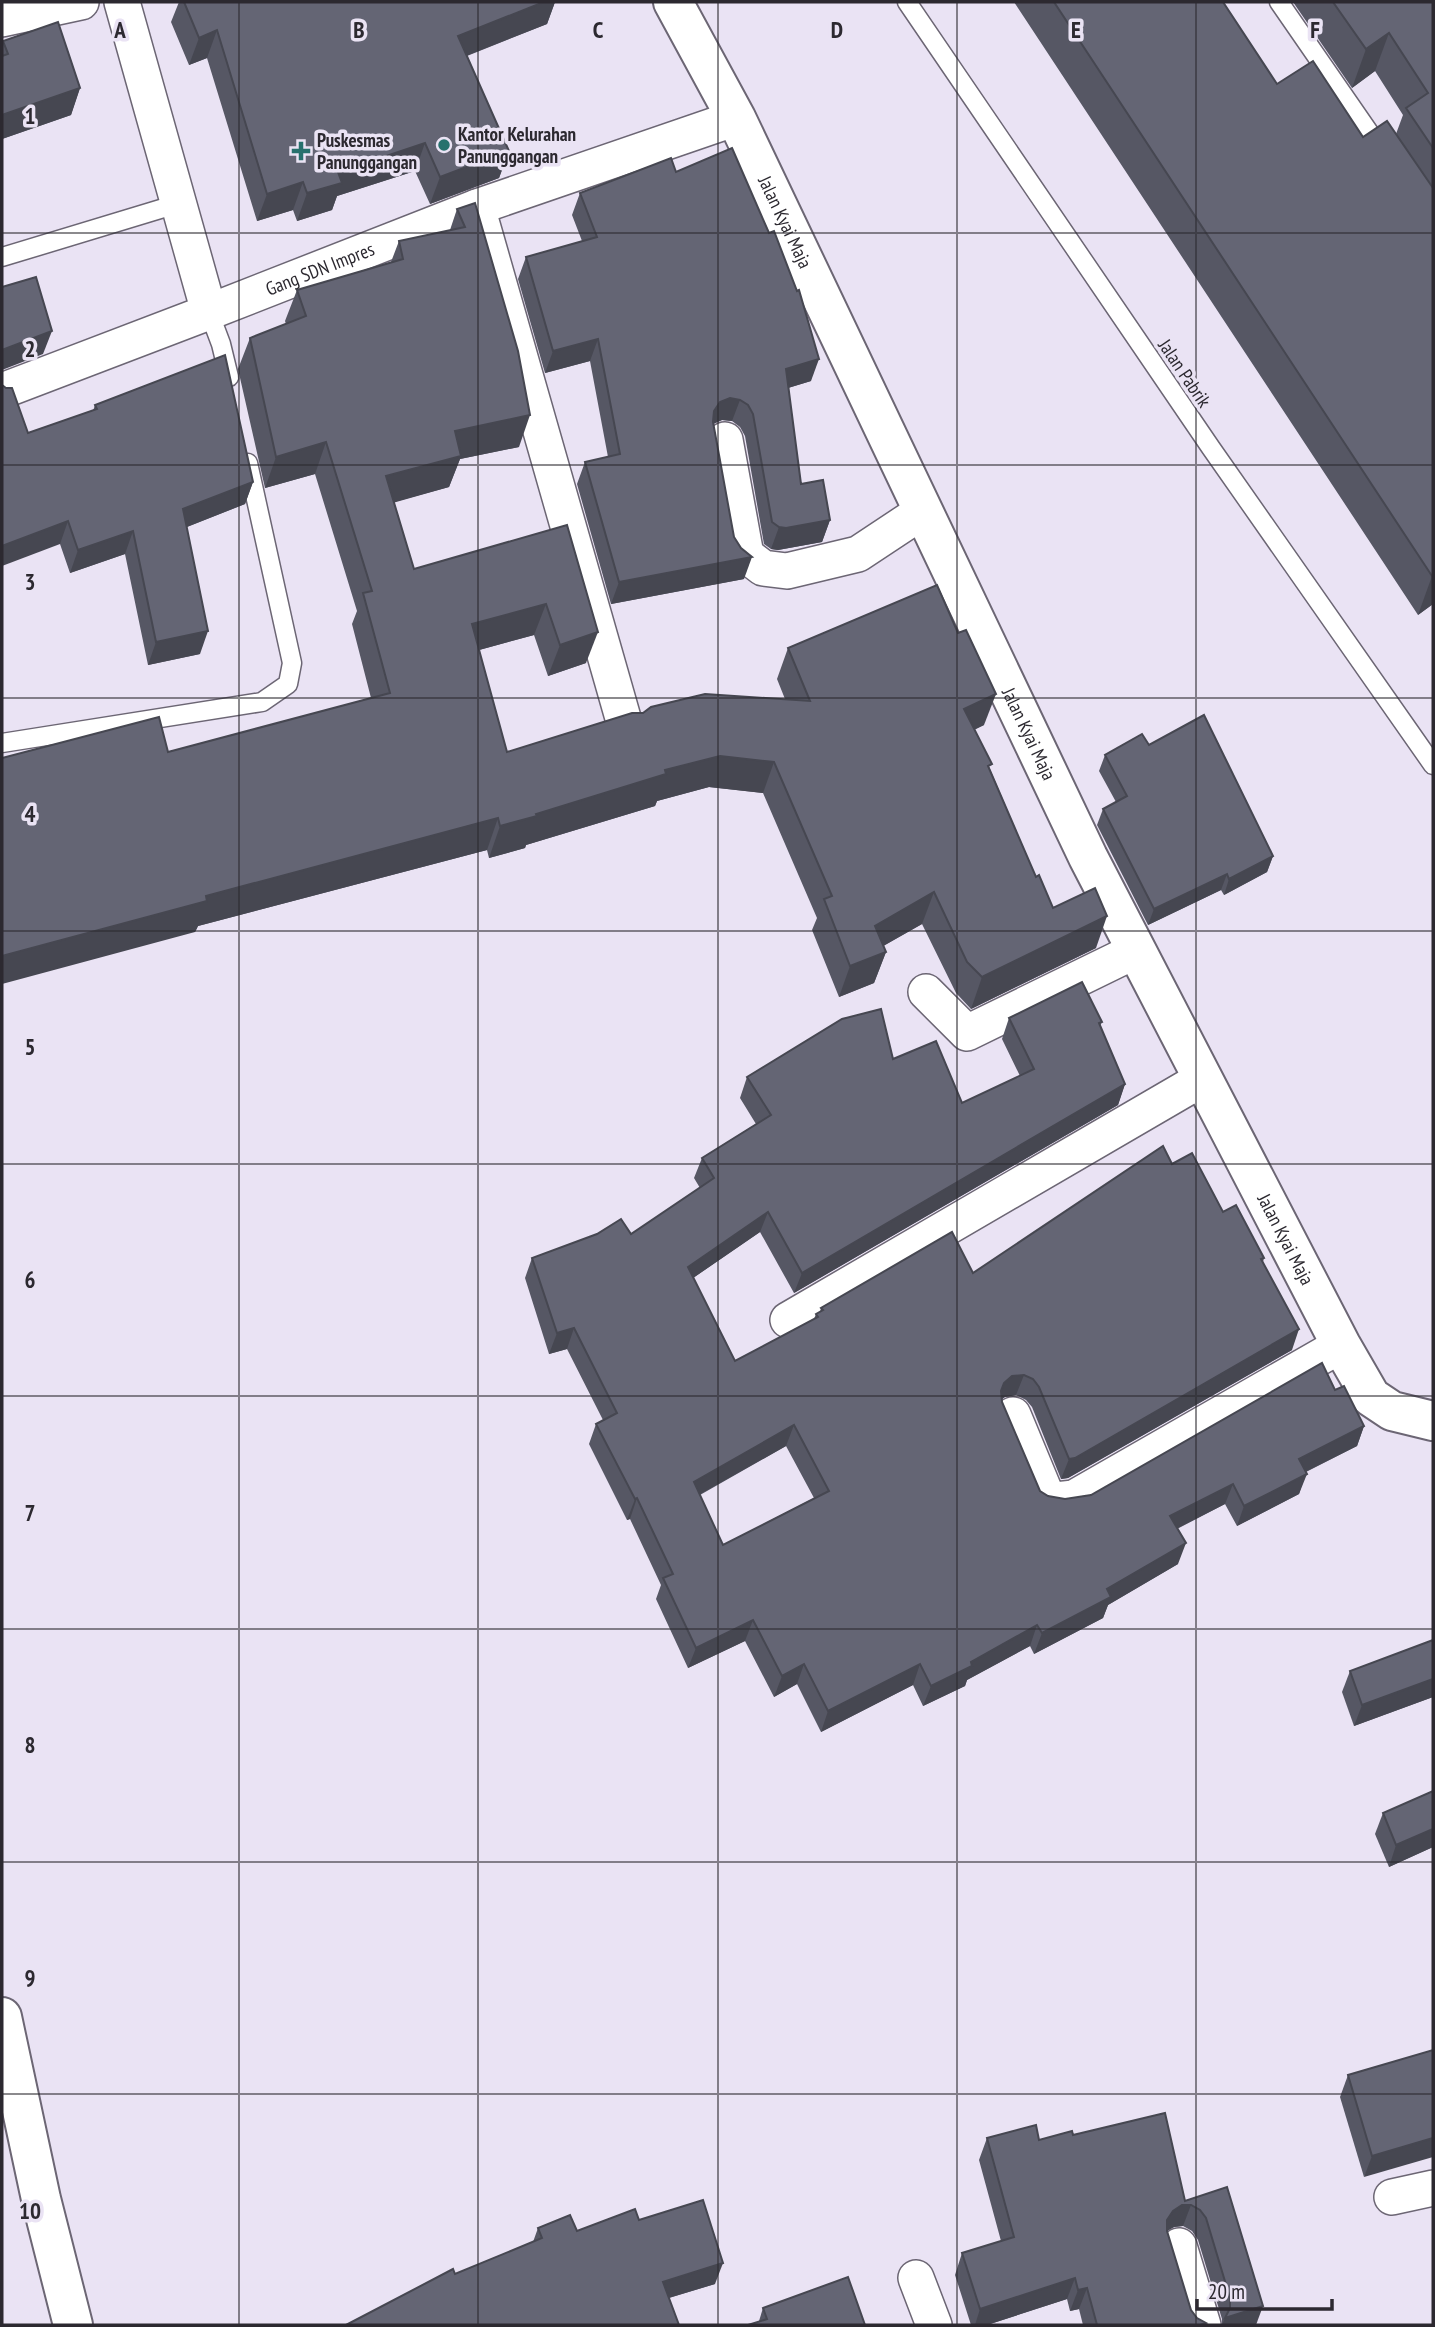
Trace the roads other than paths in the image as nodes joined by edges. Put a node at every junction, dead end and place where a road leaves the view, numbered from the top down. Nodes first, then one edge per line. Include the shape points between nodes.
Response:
1 (81, 2) edge
2 (122, 2) edge
3 (673, 2) edge
4 (907, 2) edge
5 (1279, 2) edge
6 (2, 19) edge
7 (736, 118) junction
8 (1395, 171) edge
9 (177, 204) junction
10 (477, 207) junction
11 (2, 257) edge
12 (209, 313) junction
13 (2, 391) edge
14 (233, 397) edge
15 (724, 440) dead end
16 (245, 451) edge
17 (923, 511) junction
18 (625, 725) edge
19 (2, 743) edge
20 (1433, 765) edge
21 (1135, 951) junction
22 (926, 992) dead end
23 (1202, 1079) junction
24 (788, 1320) dead end
25 (1341, 1345) junction
26 (1013, 1415) dead end
27 (1433, 1422) edge
28 (2, 2017) edge
29 (1433, 2188) edge
30 (1392, 2197) dead end
31 (1179, 2246) dead end
32 (916, 2278) dead end
33 (73, 2325) edge
34 (934, 2325) edge
35 (1203, 2325) edge

1 - 6 street
2 - 9 street
3 - 7 main road, Jalan Kyai Maja
4 - 20 lane, Jalan Pabrik
5 - 8 lane
7 - 10 street, Gang SDN Impres
7 - 17 main road, Jalan Kyai Maja
9 - 11 lane
9 - 12 street
10 - 12 street, Gang SDN Impres
10 - 18 street
12 - 13 street, Gang SDN Impres
12 - 14 lane
15 - 17 street via 746,555 763,568 786,571 858,554
16 - 19 lane via 292,663 288,684 262,702
17 - 21 main road, Jalan Kyai Maja
21 - 22 street via 967,1033
21 - 23 main road, Jalan Kyai Maja
23 - 24 street
23 - 25 main road, Jalan Kyai Maja
25 - 26 street via 1064,1500 1047,1497
25 - 27 main road, Jalan Kyai Maja via 1371,1397 1392,1410
28 - 33 main road
29 - 30 street
31 - 35 street
32 - 34 street

